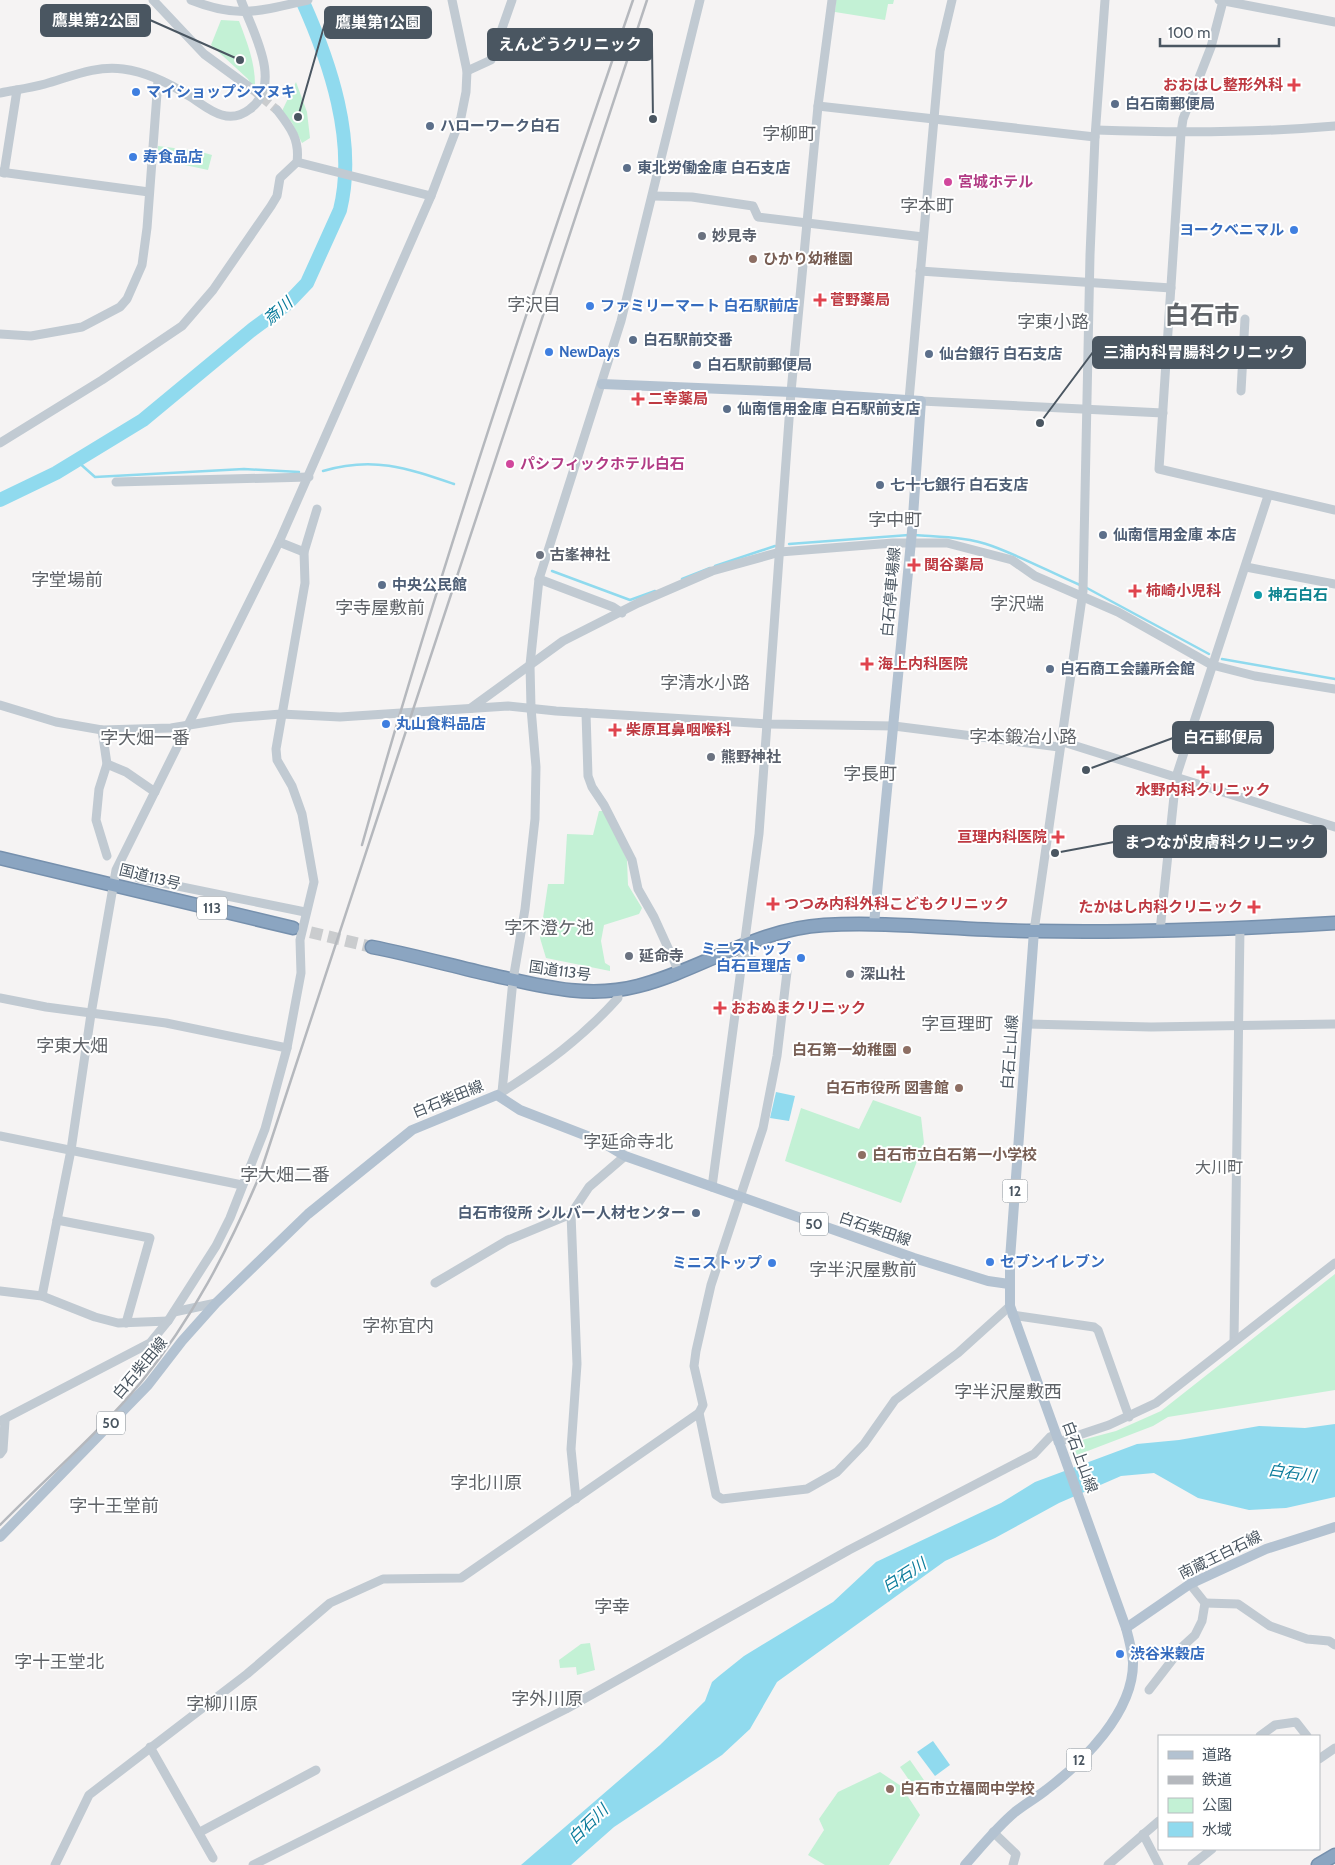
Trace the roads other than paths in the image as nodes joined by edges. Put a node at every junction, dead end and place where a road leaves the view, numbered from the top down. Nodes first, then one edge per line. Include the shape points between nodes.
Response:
1 (153, 0) edge
2 (191, 0) edge
3 (241, 0) edge
4 (308, 0) edge
5 (452, 0) edge
6 (512, 0) edge
7 (700, 0) edge
8 (832, 0) edge
9 (952, 0) edge
10 (1105, 0) edge
11 (1221, 0) edge
12 (246, 13) junction
13 (1335, 22) edge
14 (467, 71) junction
15 (158, 80) junction
16 (252, 88) tunnel mouth
17 (18, 90) junction
18 (0, 93) edge
19 (818, 106) junction
20 (277, 110) tunnel mouth
21 (934, 120) junction
22 (1335, 126) edge
23 (1095, 133) junction
24 (1181, 133) junction
25 (297, 162) junction
26 (2, 172) edge
27 (149, 192) junction
28 (431, 196) junction
29 (653, 196) junction
30 (808, 224) junction
31 (923, 237) junction
32 (920, 271) junction
33 (1090, 283) junction
34 (1171, 288) junction
35 (1245, 319) dead end
36 (0, 334) edge
37 (602, 384) junction
38 (1242, 391) dead end
39 (791, 392) junction
40 (909, 400) junction
41 (920, 401) junction
42 (1087, 410) junction
43 (1163, 413) junction
44 (0, 443) edge
45 (309, 477) junction
46 (116, 482) dead end
47 (1268, 496) junction
48 (317, 509) dead end
49 (1335, 510) edge
50 (911, 538) junction
51 (279, 542) junction
52 (304, 552) junction
53 (780, 552) junction
54 (1246, 567) junction
55 (539, 579) junction
56 (1335, 584) edge
57 (1083, 589) junction
58 (622, 612) junction
59 (530, 665) junction
60 (1212, 665) junction
61 (1335, 689) edge
62 (0, 705) edge
63 (471, 708) junction
64 (531, 708) junction
65 (282, 714) junction
66 (586, 714) junction
67 (768, 724) junction
68 (188, 725) junction
69 (894, 726) junction
70 (102, 730) junction
71 (1060, 744) junction
72 (107, 764) junction
73 (1176, 777) junction
74 (155, 792) junction
75 (1335, 827) edge
76 (108, 856) dead end
77 (0, 858) edge
78 (138, 878) dead end
79 (113, 885) junction
80 (305, 912) junction
81 (1335, 923) edge
82 (874, 924) junction
83 (293, 928) tunnel mouth
84 (1240, 928) junction
85 (1160, 931) junction
86 (1034, 932) junction
87 (745, 943) junction
88 (372, 947) tunnel mouth
89 (743, 956) junction
90 (679, 972) junction
91 (513, 980) junction
92 (618, 990) junction
93 (0, 998) edge
94 (91, 1014) junction
95 (1027, 1024) junction
96 (1335, 1024) edge
97 (1239, 1027) junction
98 (287, 1048) junction
99 (499, 1094) junction
100 (0, 1136) edge
101 (71, 1150) junction
102 (625, 1156) junction
103 (242, 1185) junction
104 (712, 1187) junction
105 (740, 1197) junction
106 (571, 1214) junction
107 (57, 1220) junction
108 (1335, 1263) edge
109 (435, 1283) dead end
110 (1009, 1284) junction
111 (0, 1291) edge
112 (42, 1296) junction
113 (216, 1303) junction
114 (1011, 1310) junction
115 (174, 1312) junction
116 (168, 1321) junction
117 (126, 1323) junction
118 (1234, 1341) junction
119 (700, 1413) junction
120 (1130, 1416) junction
121 (2, 1421) edge
122 (1058, 1442) junction
123 (0, 1454) edge
124 (576, 1500) junction
125 (1335, 1527) edge
126 (0, 1537) edge
127 (1190, 1584) junction
128 (1205, 1603) junction
129 (1125, 1625) junction
130 (1335, 1645) edge
131 (1149, 1690) dead end
132 (1261, 1735) edge
133 (1306, 1735) edge
134 (150, 1747) junction
135 (1335, 1748) edge
136 (1320, 1756) edge
137 (316, 1770) dead end
138 (1158, 1822) edge
139 (200, 1832) junction
140 (993, 1832) junction
141 (1143, 1834) junction
142 (1211, 1850) edge
143 (1335, 1855) edge
144 (213, 1858) dead end
145 (54, 1865) edge
146 (253, 1865) edge
147 (966, 1865) edge
148 (1013, 1865) edge
149 (1108, 1865) edge
150 (1159, 1865) edge
151 (1192, 1865) edge
152 (1318, 1865) edge

1 - 16 street via 204,54
2 - 12 street via 224,11
3 - 12 street
4 - 12 street
5 - 14 street
6 - 14 street via 492,60
7 - 29 street
8 - 19 street
9 - 21 street via 940,51
10 - 23 street
11 - 13 street
11 - 24 street via 1211,46
12 - 15 street via 264,68 264,91 254,106 238,116 221,115
14 - 28 street via 460,117
15 - 17 street via 140,71 100,69
15 - 27 street
17 - 18 street
17 - 26 street
19 - 21 street
19 - 30 street
20 - 25 street via 298,142
21 - 23 street
21 - 31 street
22 - 24 street
23 - 24 street
23 - 33 street
24 - 34 street
25 - 28 street
25 - 44 street via 280,178 277,196 244,246 182,326
26 - 27 street
27 - 36 street via 142,265 134,288 120,307 82,327 31,336
28 - 45 street
29 - 30 street via 692,197 753,206 758,217
29 - 37 street
30 - 31 street
30 - 39 street
31 - 32 street
32 - 33 street
32 - 40 street
33 - 34 street
33 - 42 street
34 - 43 street
35 - 38 street
37 - 39 main road
37 - 55 street
39 - 40 main road
39 - 53 street
40 - 41 main road
41 - 42 street
41 - 50 main road, 白石停車場線
42 - 43 street
42 - 57 street
43 - 47 street via 1159,469
45 - 46 street
45 - 51 street
47 - 49 street
47 - 54 street
48 - 52 street
50 - 53 street
50 - 57 street via 947,543 1012,560 1035,576
50 - 69 main road, 白石停車場線
51 - 52 street
51 - 68 street
52 - 65 street via 305,583
53 - 58 street via 712,571
53 - 67 street
54 - 56 street
54 - 60 street
55 - 58 street
55 - 59 street
57 - 60 street
57 - 71 street
58 - 59 street via 564,641
59 - 63 street
59 - 64 street
60 - 61 street via 1255,676
60 - 73 street
62 - 70 street via 56,722
63 - 64 street
63 - 65 street via 340,717
64 - 66 street
64 - 91 street via 536,767 535,819 526,909
65 - 68 street
65 - 80 street via 277,760 292,786 302,814 314,882
66 - 67 street
66 - 90 street via 588,776 632,860 638,889
67 - 69 street
67 - 87 street via 759,834
68 - 70 street
68 - 74 street
69 - 71 street
69 - 82 main road, 白石停車場線
70 - 72 street
71 - 73 street
71 - 86 street
72 - 74 street via 126,772
72 - 76 street via 99,789 96,820
73 - 75 street
73 - 85 street
74 - 79 street via 118,866
77 - 79 highway, 国道113号 / 113
78 - 80 street
79 - 83 highway, 国道113号 / 113
79 - 94 street
80 - 98 street via 300,940 301,973
81 - 84 highway, 国道113号
82 - 86 highway, 国道113号
82 - 87 highway, 国道113号 via 809,926
84 - 85 highway, 国道113号
84 - 97 street
85 - 86 highway, 国道113号
86 - 95 main road, 白石上山線 / 12
87 - 89 street
87 - 90 highway, 国道113号
88 - 91 highway, 国道113号
89 - 104 street
89 - 105 street via 786,972 777,1056 765,1119
90 - 92 highway, 国道113号 via 661,980
91 - 92 highway, 国道113号 via 569,991 597,993
91 - 99 street
92 - 99 street via 618,998 556,1057
93 - 94 street
94 - 98 street via 166,1023
94 - 101 street
95 - 97 street
95 - 110 main road, 白石上山線 / 12
96 - 97 street
97 - 118 street
98 - 103 street via 265,1129
99 - 102 main road, 白石柴田線 / 50 via 520,1110 600,1141
99 - 113 main road, 白石柴田線 / 50 via 412,1130 321,1203
100 - 101 street
101 - 103 street
101 - 107 street
102 - 104 main road, 白石柴田線 / 50
102 - 106 street via 589,1187
103 - 115 street via 216,1246
104 - 105 main road, 白石柴田線 / 50
105 - 110 main road, 白石柴田線 / 50 via 914,1258 988,1281
105 - 119 street via 711,1285 696,1351 694,1366 703,1405
106 - 109 street via 508,1240
106 - 124 street via 577,1364 571,1449
107 - 112 street
107 - 117 street via 150,1238
108 - 118 street
110 - 114 main road, 白石上山線 / 12
111 - 112 street
112 - 117 street via 95,1317
113 - 115 street
113 - 126 main road, 白石柴田線 / 50 via 148,1385
114 - 119 street via 895,1400 864,1444 837,1472 808,1489 722,1499 716,1495
114 - 120 street via 1094,1326
114 - 122 main road, 白石上山線 / 12
115 - 116 street
116 - 117 street
116 - 121 street via 150,1343
118 - 120 street via 1173,1391
119 - 124 street
120 - 122 street
121 - 123 street via 3,1450
122 - 129 main road, 白石上山線 / 12
122 - 146 street via 1050,1437 1034,1454 849,1550 566,1708
124 - 134 street via 461,1578 383,1579 330,1603 247,1674
125 - 127 main road, 南蔵王白石線 via 1266,1548
127 - 128 street
127 - 129 main road, 南蔵王白石線
128 - 130 street via 1238,1604 1270,1626
128 - 131 street via 1202,1621 1195,1635
129 - 140 main road, 白石上山線 / 12 via 1133,1661 1132,1678 1123,1706 1114,1721 1069,1770
132 - 133 street via 1274,1725 1296,1722
134 - 139 street
134 - 145 street via 89,1796
135 - 136 street
137 - 139 street
138 - 141 street
139 - 144 street
140 - 147 main road, 白石上山線 / 12
140 - 148 street via 1016,1854
141 - 149 street
141 - 150 street
142 - 151 street
143 - 152 highway

